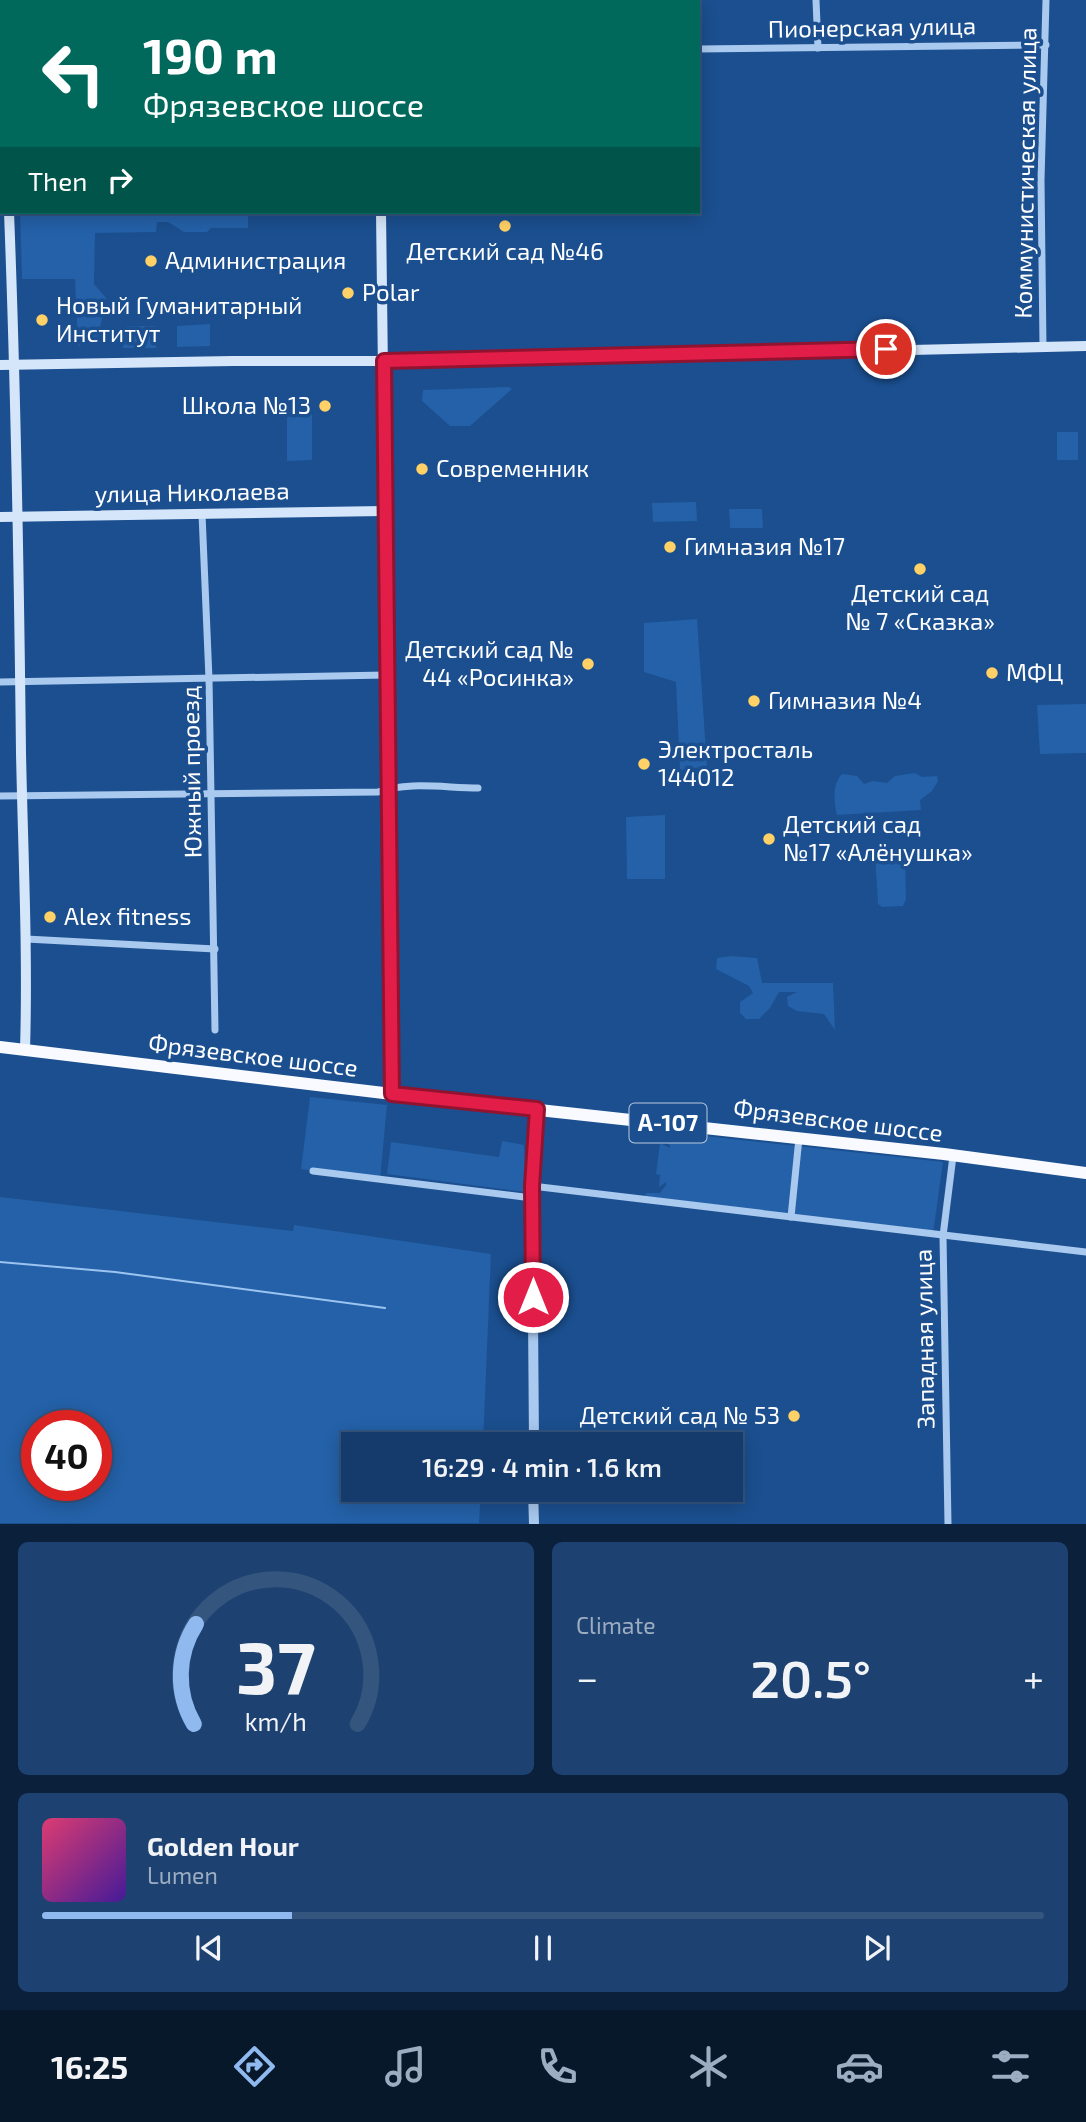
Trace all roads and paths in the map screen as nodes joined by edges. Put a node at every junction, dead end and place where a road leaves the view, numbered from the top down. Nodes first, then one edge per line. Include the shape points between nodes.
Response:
1 (816, 0) edge
2 (1046, 0) edge
3 (1046, 45) junction
4 (818, 48) junction
5 (700, 49) edge
6 (9, 214) edge
7 (381, 214) edge
8 (1043, 346) junction
9 (1086, 346) edge
10 (384, 361) junction
11 (0, 365) edge
12 (15, 365) junction
13 (384, 510) junction
14 (202, 514) junction
15 (19, 516) junction
16 (0, 517) edge
17 (386, 675) junction
18 (209, 679) junction
19 (0, 682) edge
20 (20, 682) junction
21 (390, 788) junction
22 (478, 788) dead end
23 (211, 794) junction
24 (22, 795) junction
25 (0, 796) edge
26 (26, 939) junction
27 (215, 948) junction
28 (215, 1030) dead end
29 (0, 1047) edge
30 (25, 1050) junction
31 (392, 1094) junction
32 (537, 1109) junction
33 (799, 1138) junction
34 (953, 1156) junction
35 (313, 1171) dead end
36 (1086, 1173) edge
37 (532, 1186) junction
38 (533, 1198) junction
39 (791, 1217) junction
40 (943, 1236) junction
41 (1086, 1252) edge
42 (534, 1432) edge
43 (534, 1502) edge
44 (534, 1524) edge
45 (947, 1524) edge

1 - 4 street
2 - 3 street, Коммунистическая улица
3 - 4 street, Пионерская улица
3 - 8 street, Коммунистическая улица via 1041,180
4 - 5 street, Пионерская улица
6 - 12 main road
7 - 10 main road
8 - 9 main road
8 - 10 main road
10 - 12 main road
10 - 13 main road
11 - 12 main road
12 - 15 main road
13 - 14 main road, улица Николаева
13 - 17 main road
14 - 15 main road, улица Николаева
14 - 18 street, Южный проезд
15 - 16 main road, улица Николаева
15 - 20 main road
17 - 18 street
17 - 21 main road
18 - 20 street
18 - 23 street, Южный проезд
19 - 20 street
20 - 24 main road
21 - 22 street
21 - 23 street via 378,792
21 - 31 main road
23 - 24 street
23 - 27 street, Южный проезд
24 - 25 street
24 - 26 main road
26 - 27 street
26 - 30 main road
27 - 28 street, Южный проезд
29 - 30 highway, Фрязевское шоссе / А-107
30 - 31 highway, Фрязевское шоссе / А-107
31 - 32 highway, Фрязевское шоссе / А-107
32 - 33 highway, Фрязевское шоссе / А-107
32 - 37 street
33 - 34 highway, Фрязевское шоссе / А-107
33 - 39 street
34 - 36 highway, Фрязевское шоссе / А-107
34 - 40 street, Западная улица
35 - 38 street
37 - 38 street
37 - 39 street
38 - 42 street
39 - 40 street
40 - 41 street
40 - 45 street, Западная улица
43 - 44 street

